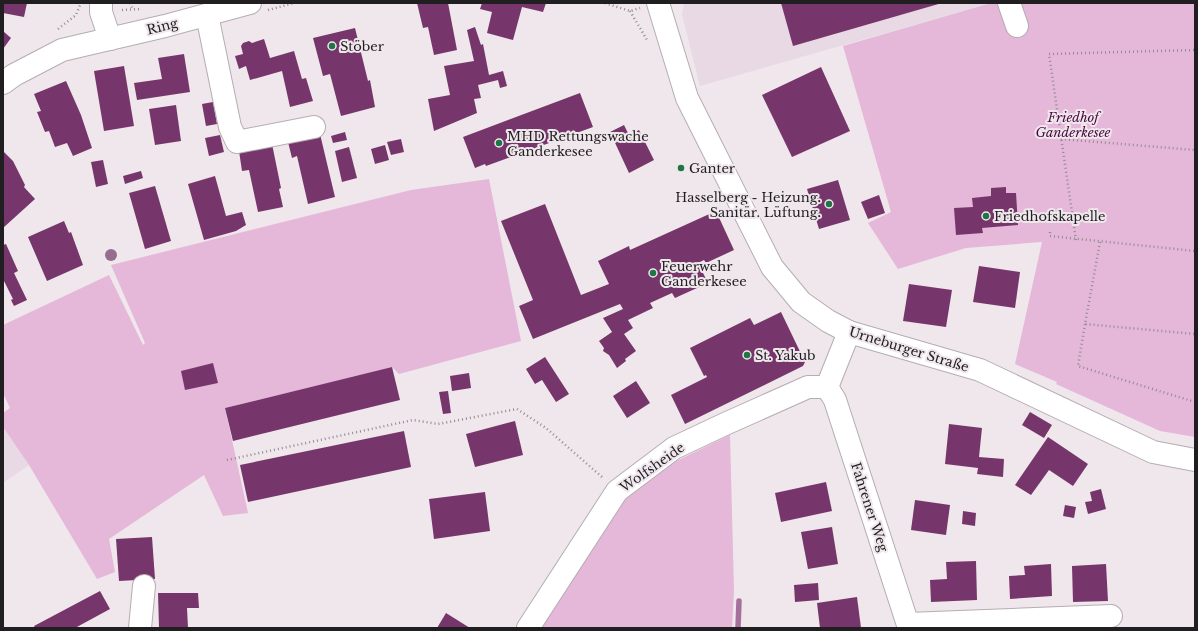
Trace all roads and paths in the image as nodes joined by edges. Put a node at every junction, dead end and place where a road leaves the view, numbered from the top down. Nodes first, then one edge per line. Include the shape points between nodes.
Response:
1 (81, 3) edge
2 (101, 3) edge
3 (130, 3) edge
4 (250, 3) edge
5 (605, 3) edge
6 (658, 3) edge
7 (1010, 3) edge
8 (611, 4) edge
9 (133, 10) dead end
10 (630, 11) dead end
11 (76, 15) dead end
12 (207, 15) junction
13 (1017, 26) dead end
14 (110, 39) junction
15 (1195, 50) edge
16 (3, 83) edge
17 (314, 127) dead end
18 (1061, 138) junction
19 (1195, 150) edge
20 (1050, 232) dead end
21 (1076, 240) junction
22 (1100, 242) junction
23 (1195, 252) edge
24 (1085, 324) junction
25 (849, 332) junction
26 (1195, 334) edge
27 (827, 387) junction
28 (1195, 402) edge
29 (227, 460) dead end
30 (1195, 460) edge
31 (617, 491) junction
32 (144, 586) dead end
33 (1111, 616) dead end
34 (908, 626) edge
35 (140, 628) edge
36 (528, 628) edge

1 - 11 path
2 - 14 street
3 - 9 path
4 - 12 street, Ring
5 - 8 path
6 - 25 street, Urneburger Straße via 690,78 690,104 772,267 801,302
7 - 13 street
8 - 10 path
12 - 14 street, Ring
12 - 17 street via 230,127 236,142
14 - 16 street, Ring via 62,50
15 - 18 path via 1049,54
18 - 19 path
18 - 21 path
20 - 21 path via 1050,236
21 - 22 path
22 - 23 path
22 - 24 path
24 - 26 path
24 - 28 path via 1078,366
25 - 27 street
25 - 30 street, Urneburger Straße via 980,370 1153,452
27 - 31 street, Wolfsheide via 808,387 674,448
27 - 34 street, Fahrener Weg via 835,400
29 - 31 path via 413,420 438,424 517,409 546,428
31 - 36 street, Wolfsheide
32 - 35 street
33 - 34 street

